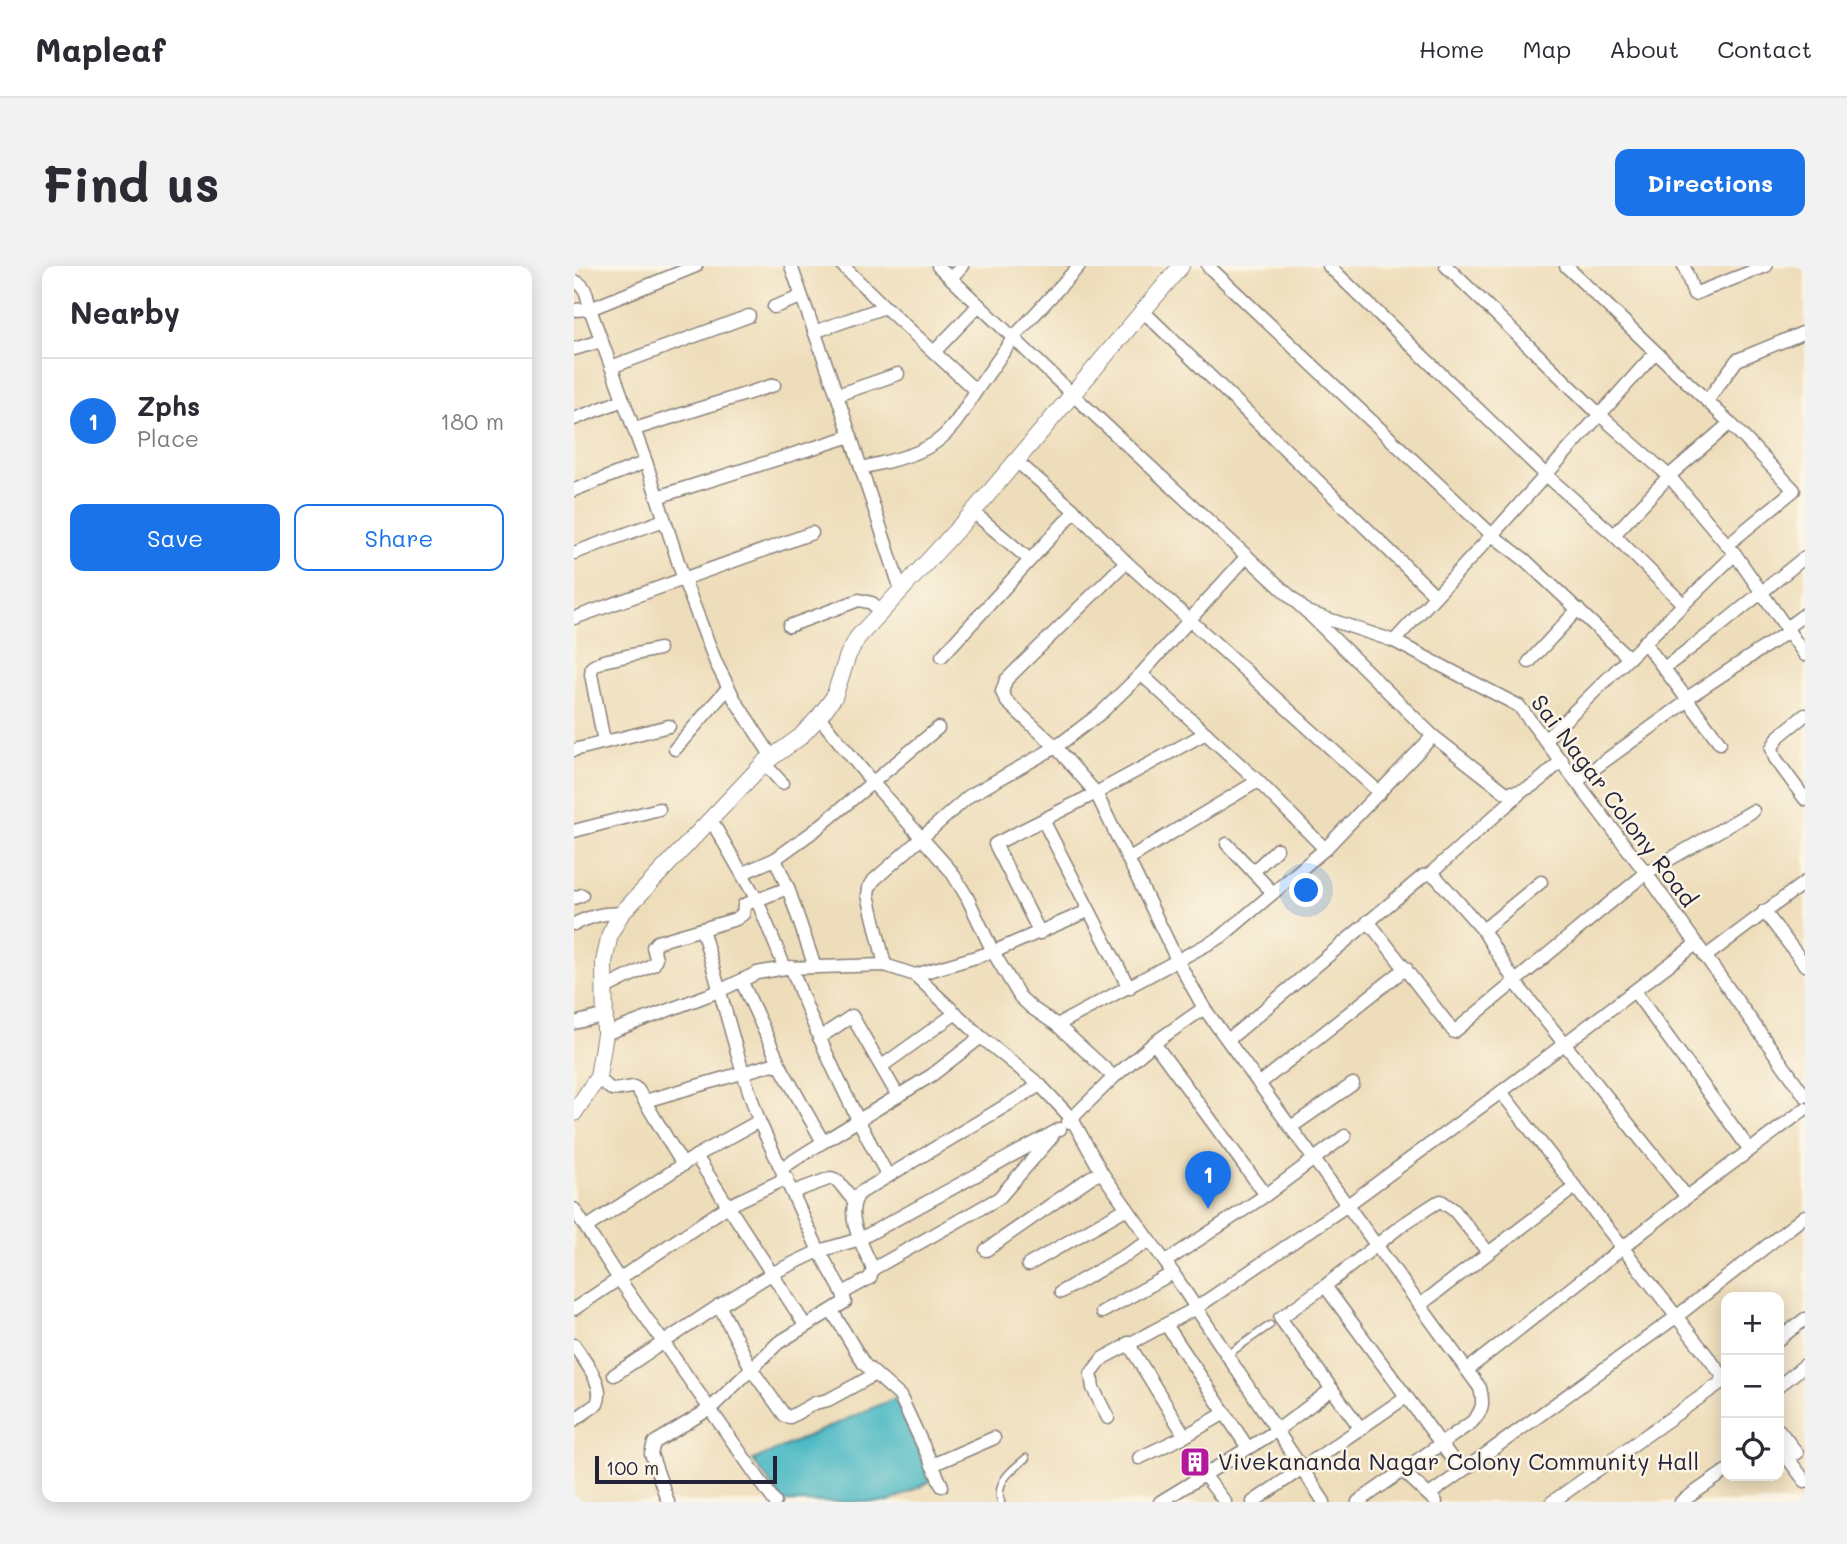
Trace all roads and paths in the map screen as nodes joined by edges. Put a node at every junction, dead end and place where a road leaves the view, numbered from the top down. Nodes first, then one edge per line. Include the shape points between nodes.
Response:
1 (696, 266) edge
2 (791, 266) edge
3 (844, 266) edge
4 (938, 266) edge
5 (962, 266) edge
6 (1079, 266) edge
7 (1181, 266) edge
8 (1208, 266) edge
9 (1329, 266) edge
10 (1446, 266) edge
11 (1566, 266) edge
12 (1684, 266) edge
13 (1766, 266) edge
14 (950, 278) junction
15 (574, 281) edge
16 (801, 297) junction
17 (979, 304) junction
18 (885, 306) junction
19 (774, 307) dead end
20 (590, 309) junction
21 (574, 310) edge
22 (1142, 310) junction
23 (749, 316) dead end
24 (814, 332) junction
25 (1805, 332) edge
26 (1014, 337) junction
27 (601, 341) junction
28 (574, 349) edge
29 (934, 352) junction
30 (1655, 353) junction
31 (611, 367) junction
32 (898, 374) dead end
33 (774, 385) dead end
34 (976, 391) junction
35 (1072, 394) junction
36 (837, 395) junction
37 (623, 400) junction
38 (1707, 401) junction
39 (1600, 415) junction
40 (574, 419) edge
41 (1730, 423) junction
42 (635, 429) junction
43 (850, 436) junction
44 (1015, 460) junction
45 (646, 462) junction
46 (861, 468) junction
47 (1546, 475) junction
48 (1669, 476) junction
49 (574, 490) edge
50 (657, 498) junction
51 (1075, 511) junction
52 (973, 512) junction
53 (664, 520) junction
54 (813, 534) dead end
55 (1492, 536) junction
56 (1614, 536) junction
57 (1731, 550) junction
58 (574, 553) edge
59 (1247, 556) junction
60 (1805, 556) edge
61 (1030, 561) junction
62 (1126, 562) junction
63 (684, 580) junction
64 (901, 590) junction
65 (1761, 592) junction
66 (1436, 595) junction
67 (1683, 604) junction
68 (1578, 609) junction
69 (1307, 612) junction
70 (880, 614) junction
71 (1805, 614) edge
72 (574, 618) edge
73 (1189, 620) junction
74 (789, 626) dead end
75 (1788, 629) junction
76 (1394, 641) junction
77 (1644, 642) junction
78 (659, 649) dead end
79 (1805, 655) edge
80 (942, 656) dead end
81 (1629, 658) junction
82 (1529, 662) dead end
83 (1664, 668) junction
84 (1141, 674) junction
85 (728, 688) junction
86 (1688, 699) junction
87 (1805, 715) edge
88 (819, 717) junction
89 (670, 726) dead end
90 (938, 728) dead end
91 (1206, 733) junction
92 (1433, 736) junction
93 (1545, 740) junction
94 (604, 742) junction
95 (1720, 743) dead end
96 (1056, 747) junction
97 (675, 749) dead end
98 (574, 750) edge
99 (768, 760) junction
100 (1562, 760) junction
101 (1258, 781) junction
102 (1577, 781) junction
103 (872, 782) junction
104 (782, 783) dead end
105 (1096, 793) junction
106 (1380, 793) junction
107 (1519, 794) junction
108 (1805, 799) edge
109 (659, 809) dead end
110 (1753, 811) dead end
111 (711, 820) junction
112 (1043, 820) junction
113 (574, 831) edge
114 (922, 839) junction
115 (1227, 844) dead end
116 (1277, 849) dead end
117 (1325, 849) junction
118 (775, 859) junction
119 (1128, 859) junction
120 (1253, 872) junction
121 (743, 873) junction
122 (1647, 873) junction
123 (1430, 874) junction
124 (1541, 882) dead end
125 (1805, 883) edge
126 (788, 888) junction
127 (1273, 893) junction
128 (757, 900) junction
129 (1088, 911) junction
130 (1764, 911) junction
131 (621, 914) junction
132 (1368, 921) junction
133 (574, 924) edge
134 (702, 929) junction
135 (1483, 930) junction
136 (1040, 933) junction
137 (1696, 944) junction
138 (993, 952) junction
139 (1705, 957) junction
140 (1178, 962) junction
141 (1804, 963) edge
142 (886, 965) junction
143 (788, 967) junction
144 (815, 967) junction
145 (1406, 968) junction
146 (915, 975) junction
147 (741, 980) junction
148 (1515, 982) junction
149 (605, 988) junction
150 (1129, 988) junction
151 (719, 991) junction
152 (1635, 992) junction
153 (1204, 1008) junction
154 (956, 1013) junction
155 (606, 1015) junction
156 (574, 1023) edge
157 (1057, 1025) junction
158 (605, 1034) junction
159 (981, 1037) junction
160 (819, 1038) junction
161 (1228, 1040) junction
162 (1154, 1043) junction
163 (1564, 1045) junction
164 (781, 1066) junction
165 (882, 1066) junction
166 (743, 1073) junction
167 (597, 1077) junction
168 (1114, 1077) junction
169 (1259, 1084) junction
170 (1353, 1084) dead end
171 (1040, 1085) junction
172 (1501, 1092) junction
173 (898, 1096) junction
174 (1805, 1096) edge
175 (645, 1101) junction
176 (1805, 1109) edge
177 (574, 1113) edge
178 (1072, 1119) junction
179 (857, 1120) junction
180 (759, 1121) junction
181 (1291, 1127) junction
182 (1060, 1129) junction
183 (1345, 1136) dead end
184 (823, 1142) junction
185 (1750, 1150) junction
186 (696, 1156) junction
187 (1315, 1159) junction
188 (683, 1165) junction
189 (1102, 1172) junction
190 (784, 1173) junction
191 (888, 1176) junction
192 (1575, 1187) junction
193 (793, 1192) junction
194 (1266, 1195) junction
195 (1687, 1197) junction
196 (854, 1200) junction
197 (728, 1206) junction
198 (1346, 1206) junction
199 (1126, 1208) junction
200 (1805, 1216) edge
201 (579, 1219) edge
202 (860, 1239) junction
203 (1150, 1241) junction
204 (1375, 1246) junction
205 (1623, 1249) junction
206 (986, 1250) dead end
207 (819, 1251) junction
208 (1488, 1252) junction
209 (1165, 1262) junction
210 (1027, 1265) dead end
211 (873, 1269) junction
212 (773, 1273) junction
213 (1173, 1273) junction
214 (620, 1279) junction
215 (1325, 1286) junction
216 (1061, 1292) dead end
217 (843, 1293) junction
218 (719, 1305) junction
219 (1420, 1305) junction
220 (1196, 1308) junction
221 (574, 1309) edge
222 (832, 1311) junction
223 (1102, 1311) dead end
224 (1676, 1317) junction
225 (1805, 1319) edge
226 (805, 1325) junction
227 (1167, 1325) junction
228 (1270, 1325) dead end
229 (1784, 1335) edge
230 (664, 1343) junction
231 (1128, 1343) junction
232 (574, 1345) edge
233 (1227, 1355) junction
234 (1805, 1365) edge
235 (752, 1370) junction
236 (1466, 1370) junction
237 (1721, 1374) edge
238 (874, 1375) junction
239 (614, 1376) dead end
240 (1784, 1382) edge
241 (1721, 1384) edge
242 (1332, 1389) junction
243 (1406, 1397) junction
244 (711, 1408) junction
245 (1225, 1413) junction
246 (1108, 1418) dead end
247 (574, 1420) edge
248 (1361, 1429) junction
249 (1276, 1430) junction
250 (1185, 1436) junction
251 (1784, 1436) edge
252 (994, 1438) dead end
253 (1440, 1445) junction
254 (1248, 1448) junction
255 (1797, 1453) dead end
256 (1784, 1454) edge
257 (1026, 1458) dead end
258 (1139, 1458) dead end
259 (932, 1465) junction
260 (1303, 1469) junction
261 (1403, 1471) junction
262 (1461, 1471) junction
263 (1721, 1474) edge
264 (1205, 1476) junction
265 (1805, 1481) edge
266 (942, 1486) dead end
267 (1432, 1499) edge
268 (668, 1502) edge
269 (775, 1502) edge
270 (1001, 1502) edge
271 (1160, 1502) edge
272 (1225, 1502) edge
273 (1253, 1502) edge
274 (1324, 1502) edge
275 (1358, 1502) edge
276 (1552, 1502) edge
277 (1681, 1502) edge

1 - 20 street
2 - 16 street
3 - 18 street
4 - 14 street, Sai Nagar Colony Road
5 - 14 street
6 - 26 street
7 - 22 street
8 - 55 street
9 - 47 street
10 - 39 street
11 - 30 street
12 - 13 street via 1694,295
14 - 17 street, Sai Nagar Colony Road
15 - 20 street via 582,283
16 - 19 street
16 - 24 street
17 - 26 street, Sai Nagar Colony Road
17 - 29 street
18 - 24 street
18 - 29 street
20 - 21 street
20 - 27 street
22 - 35 street
22 - 66 street
23 - 31 street
24 - 36 street
25 - 38 street via 1737,360
26 - 34 street
26 - 35 street, Sai Nagar Colony Road
27 - 28 street
27 - 31 street
29 - 34 street
30 - 38 street
30 - 39 street
31 - 37 street
32 - 36 street
33 - 42 street
34 - 46 street via 936,443
35 - 44 street
35 - 59 street, Sai Nagar Colony Road
36 - 43 street
37 - 40 street
37 - 42 street
38 - 41 street
39 - 47 street
39 - 48 street
41 - 48 street
41 - 57 street via 1794,490
42 - 45 street
43 - 46 street
43 - 50 street
44 - 51 street
44 - 52 street
45 - 49 street
45 - 50 street
46 - 64 street
47 - 55 street
47 - 56 street
48 - 56 street
48 - 57 street
50 - 53 street
51 - 61 street
51 - 62 street
52 - 61 street
52 - 64 street
53 - 58 street
53 - 63 street
54 - 63 street
55 - 66 street
55 - 68 street
56 - 67 street
57 - 65 street
57 - 67 street
59 - 69 street, Sai Nagar Colony Road
59 - 73 street
60 - 65 street
61 - 80 street
62 - 73 street
62 - 96 street via 1006,680 1002,692 1007,702
63 - 72 street
63 - 85 street
64 - 70 street
65 - 75 street
65 - 83 street
66 - 76 street
67 - 77 street
68 - 81 street
68 - 82 street
69 - 76 street, Sai Nagar Colony Road
69 - 92 street
70 - 74 street via 872,603 859,600
70 - 88 street via 858,637 834,696
71 - 75 street
73 - 84 street
73 - 106 street
75 - 79 street
75 - 86 street
76 - 93 street, Sai Nagar Colony Road via 1519,706
77 - 81 street
77 - 83 street
78 - 94 street via 592,667
81 - 93 street
83 - 86 street
84 - 91 street
84 - 96 street
85 - 97 street
85 - 99 street
86 - 95 street
86 - 102 street
87 - 108 street via 1779,736 1772,748
88 - 99 street
88 - 103 street
89 - 94 street
90 - 103 street
91 - 101 street
91 - 105 street
92 - 106 street
92 - 107 street via 1506,792
93 - 100 street, Sai Nagar Colony Road
94 - 98 street
96 - 105 street
96 - 114 street via 969,796
99 - 104 street
99 - 111 street
100 - 102 street, Sai Nagar Colony Road
100 - 107 street
101 - 117 street
101 - 119 street
102 - 122 street, Sai Nagar Colony Road
103 - 114 street
103 - 118 street
105 - 112 street
105 - 119 street
106 - 117 street
107 - 123 street
109 - 113 street
110 - 122 street
111 - 121 street
111 - 131 street
112 - 129 street
112 - 136 street via 995,844
114 - 138 street via 951,871
114 - 142 street via 869,888
115 - 120 street
116 - 120 street
117 - 127 street
118 - 121 street
118 - 126 street
119 - 140 street
120 - 127 street
121 - 128 street
122 - 137 street, Sai Nagar Colony Road
122 - 148 street
123 - 132 street
123 - 135 street
124 - 135 street
125 - 130 street
126 - 128 street
126 - 144 street
127 - 140 street via 1221,937
128 - 134 street via 744,905 743,914 736,919
128 - 143 street
129 - 136 street
129 - 150 street
130 - 139 street
130 - 141 street
131 - 133 street via 596,915
131 - 149 street via 610,934
132 - 145 street
132 - 161 street
134 - 149 street via 657,942 654,964
134 - 151 street
135 - 148 street
136 - 138 street
137 - 139 street, Sai Nagar Colony Road
137 - 152 street
138 - 146 street
138 - 157 street via 1020,997
139 - 174 street, Sai Nagar Colony Road
140 - 150 street
140 - 153 street
142 - 144 street
142 - 146 street
143 - 144 street
143 - 147 street
143 - 160 street
145 - 148 street via 1454,1032
145 - 169 street
146 - 154 street
147 - 151 street
147 - 164 street
148 - 163 street
149 - 155 street
150 - 157 street
151 - 158 street
151 - 166 street
152 - 163 street
152 - 185 street
153 - 161 street
153 - 162 street
154 - 159 street
154 - 165 street
155 - 156 street
155 - 158 street
157 - 168 street
158 - 167 street
159 - 171 street
159 - 173 street
160 - 165 street via 852,1016
160 - 179 street
161 - 169 street
162 - 168 street
162 - 194 street
163 - 172 street
163 - 195 street
164 - 166 street
164 - 184 street
165 - 173 street
166 - 175 street
166 - 180 street
167 - 175 street via 615,1091 634,1087
167 - 177 street
168 - 178 street
169 - 181 street
170 - 181 street
171 - 178 street
171 - 191 street
172 - 192 street
172 - 198 street
173 - 179 street
175 - 188 street
176 - 185 street
178 - 182 street
178 - 189 street
179 - 184 street
179 - 191 street
180 - 186 street
180 - 190 street
181 - 187 street
182 - 202 street
182 - 211 street via 999,1198
183 - 187 street
184 - 190 street
185 - 195 street
186 - 188 street
186 - 197 street
187 - 194 street
187 - 198 street
188 - 201 street
189 - 199 street
189 - 206 street
190 - 193 street
190 - 197 street
191 - 196 street
192 - 205 street
192 - 208 street
193 - 196 street via 831,1178
193 - 207 street
194 - 209 street
195 - 205 street
196 - 202 street via 852,1211
197 - 212 street
197 - 214 street
198 - 204 street
198 - 220 street
199 - 203 street
199 - 210 street
200 - 224 street
201 - 214 street
202 - 207 street
202 - 211 street
203 - 209 street
203 - 216 street
204 - 208 street via 1441,1202 1454,1210
204 - 215 street
204 - 219 street
205 - 224 street
205 - 236 street
207 - 212 street
207 - 217 street
208 - 219 street
209 - 213 street
211 - 217 street via 870,1278
212 - 218 street
212 - 226 street
213 - 220 street
213 - 223 street
214 - 221 street
214 - 230 street
215 - 242 street via 1280,1318
215 - 243 street
217 - 222 street via 844,1304
218 - 230 street
218 - 235 street
219 - 236 street
220 - 227 street
220 - 233 street
222 - 226 street
222 - 238 street
224 - 237 street
224 - 262 street
225 - 229 street
226 - 235 street via 778,1343
227 - 231 street
227 - 245 street
228 - 233 lane
230 - 239 street
230 - 244 street
231 - 246 street via 1103,1358 1091,1374
231 - 250 street
232 - 247 street via 600,1393 597,1404
233 - 249 street
234 - 240 street
235 - 238 street via 790,1417
235 - 244 street
236 - 253 street via 1480,1388 1482,1410
238 - 259 street via 900,1396
241 - 276 street
242 - 248 street
242 - 249 street
243 - 248 street
243 - 253 street
244 - 268 street via 651,1449
244 - 269 street
245 - 250 street
245 - 254 street
248 - 260 street
249 - 254 street
249 - 260 street
250 - 258 street
251 - 255 street
252 - 259 street
253 - 261 street
253 - 262 street
254 - 264 street
256 - 265 street
257 - 270 lane via 1004,1477
259 - 266 street
260 - 273 street
260 - 274 street
261 - 267 street
261 - 275 street
262 - 267 street
263 - 277 street
264 - 271 street
264 - 272 street

